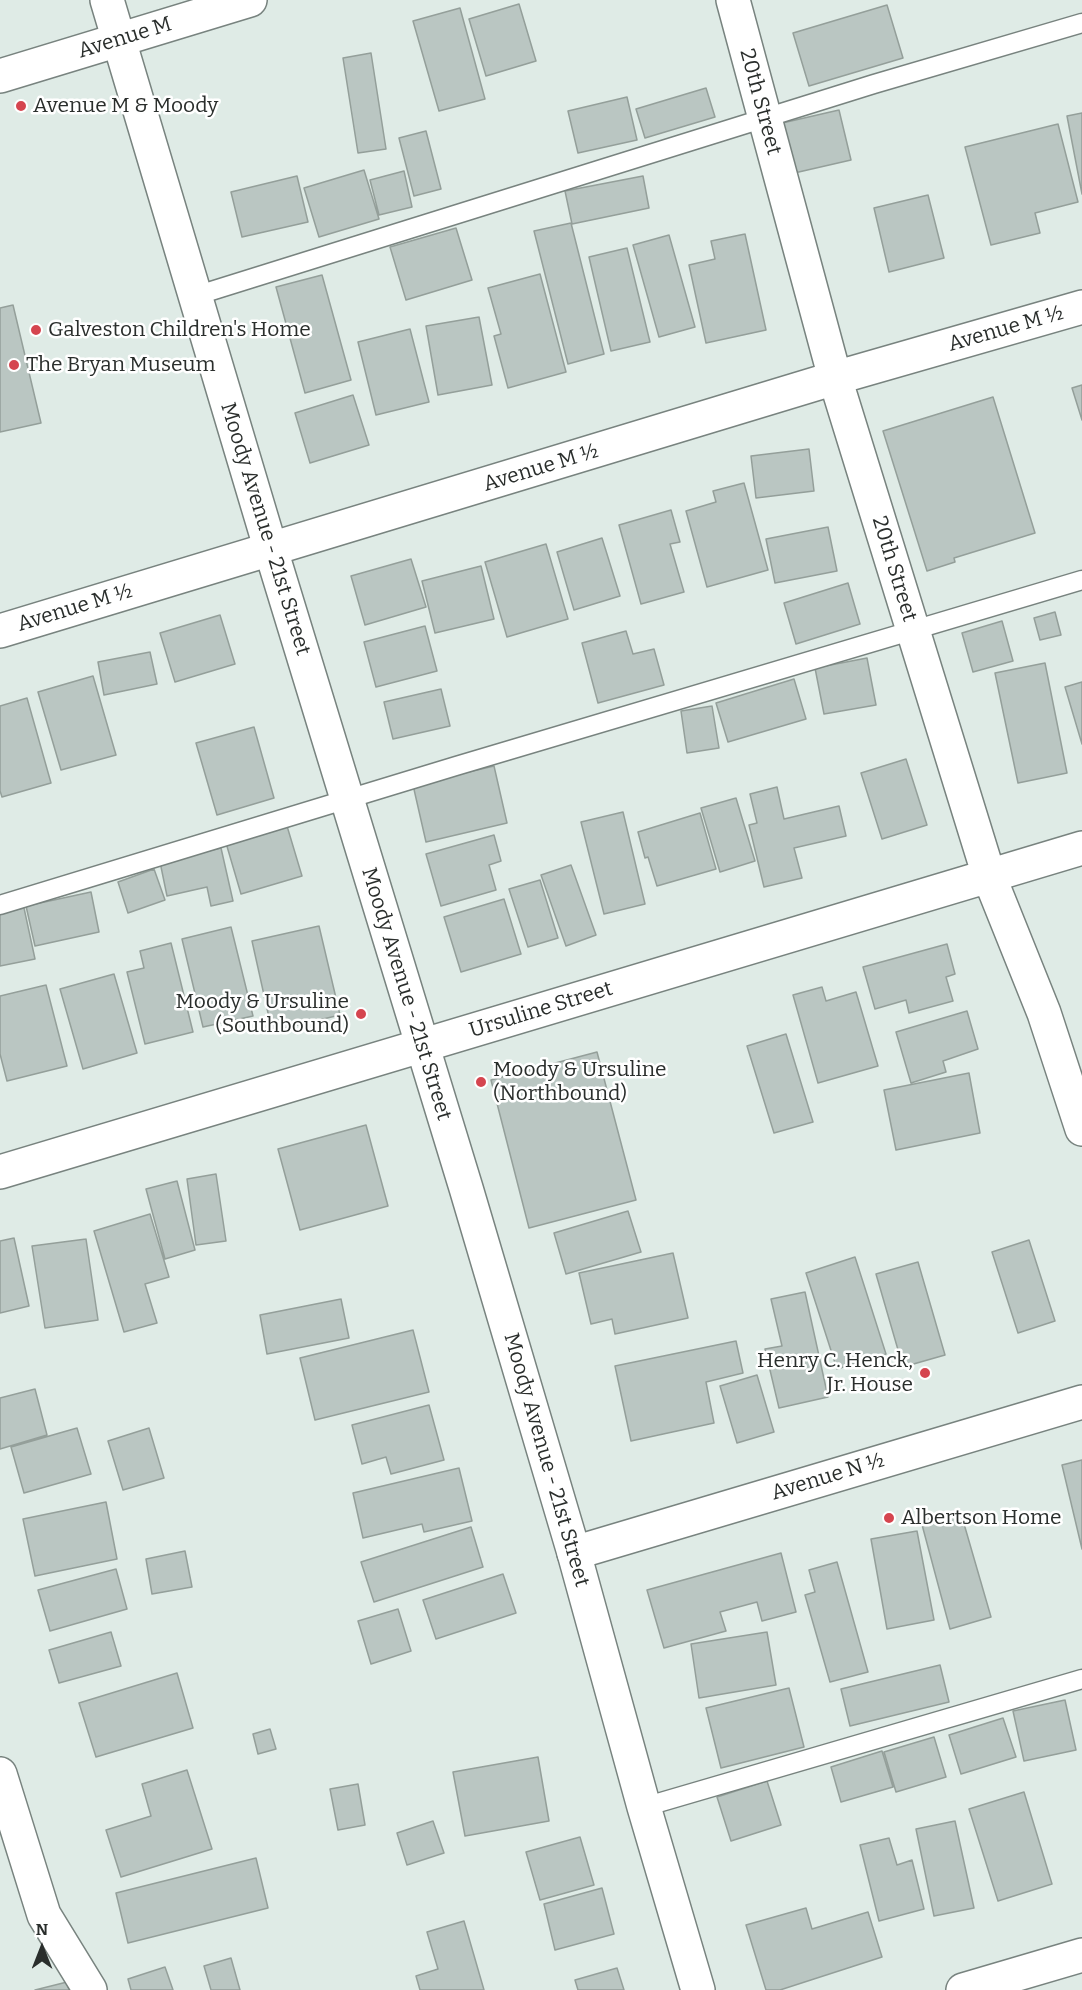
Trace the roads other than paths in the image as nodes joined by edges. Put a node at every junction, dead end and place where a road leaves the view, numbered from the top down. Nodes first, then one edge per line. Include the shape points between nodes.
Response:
1 (107, 0) edge
2 (250, 0) edge
3 (733, 0) edge
4 (1082, 23) edge
5 (119, 40) junction
6 (0, 76) edge
7 (765, 118) junction
8 (195, 296) junction
9 (1082, 307) edge
10 (835, 378) junction
11 (272, 550) junction
12 (1082, 580) edge
13 (0, 631) edge
14 (913, 631) junction
15 (347, 800) junction
16 (1082, 848) edge
17 (989, 876) junction
18 (0, 905) edge
19 (422, 1045) junction
20 (1082, 1129) edge
21 (0, 1172) edge
22 (1082, 1402) edge
23 (574, 1553) junction
24 (1082, 1679) edge
25 (0, 1774) edge
26 (644, 1807) junction
27 (1082, 1955) edge
28 (90, 1990) edge
29 (698, 1990) edge
30 (963, 1990) edge

1 - 5 street, Moody Avenue - 21st Street
2 - 5 street, Avenue M
3 - 7 street, 20th Street
4 - 7 lane
5 - 6 street, Avenue M
5 - 8 street, Moody Avenue - 21st Street
7 - 8 lane
7 - 10 street, 20th Street
8 - 11 street, Moody Avenue - 21st Street
9 - 10 street, Avenue M ½
10 - 11 street, Avenue M ½
10 - 14 street, 20th Street
11 - 13 street, Avenue M ½
11 - 15 street, Moody Avenue - 21st Street
12 - 14 lane
14 - 15 lane
14 - 17 street, 20th Street
15 - 18 lane
15 - 19 street, Moody Avenue - 21st Street
16 - 17 street, Ursuline Street
17 - 19 street, Ursuline Street
17 - 20 street, 20th Street via 1044,1013
19 - 21 street, Ursuline Street
19 - 23 street, Moody Avenue - 21st Street
22 - 23 street, Avenue N ½
23 - 26 street, Moody Avenue - 21st Street
24 - 26 lane
25 - 28 street via 44,1915
26 - 29 street, Moody Avenue - 21st Street
27 - 30 street

